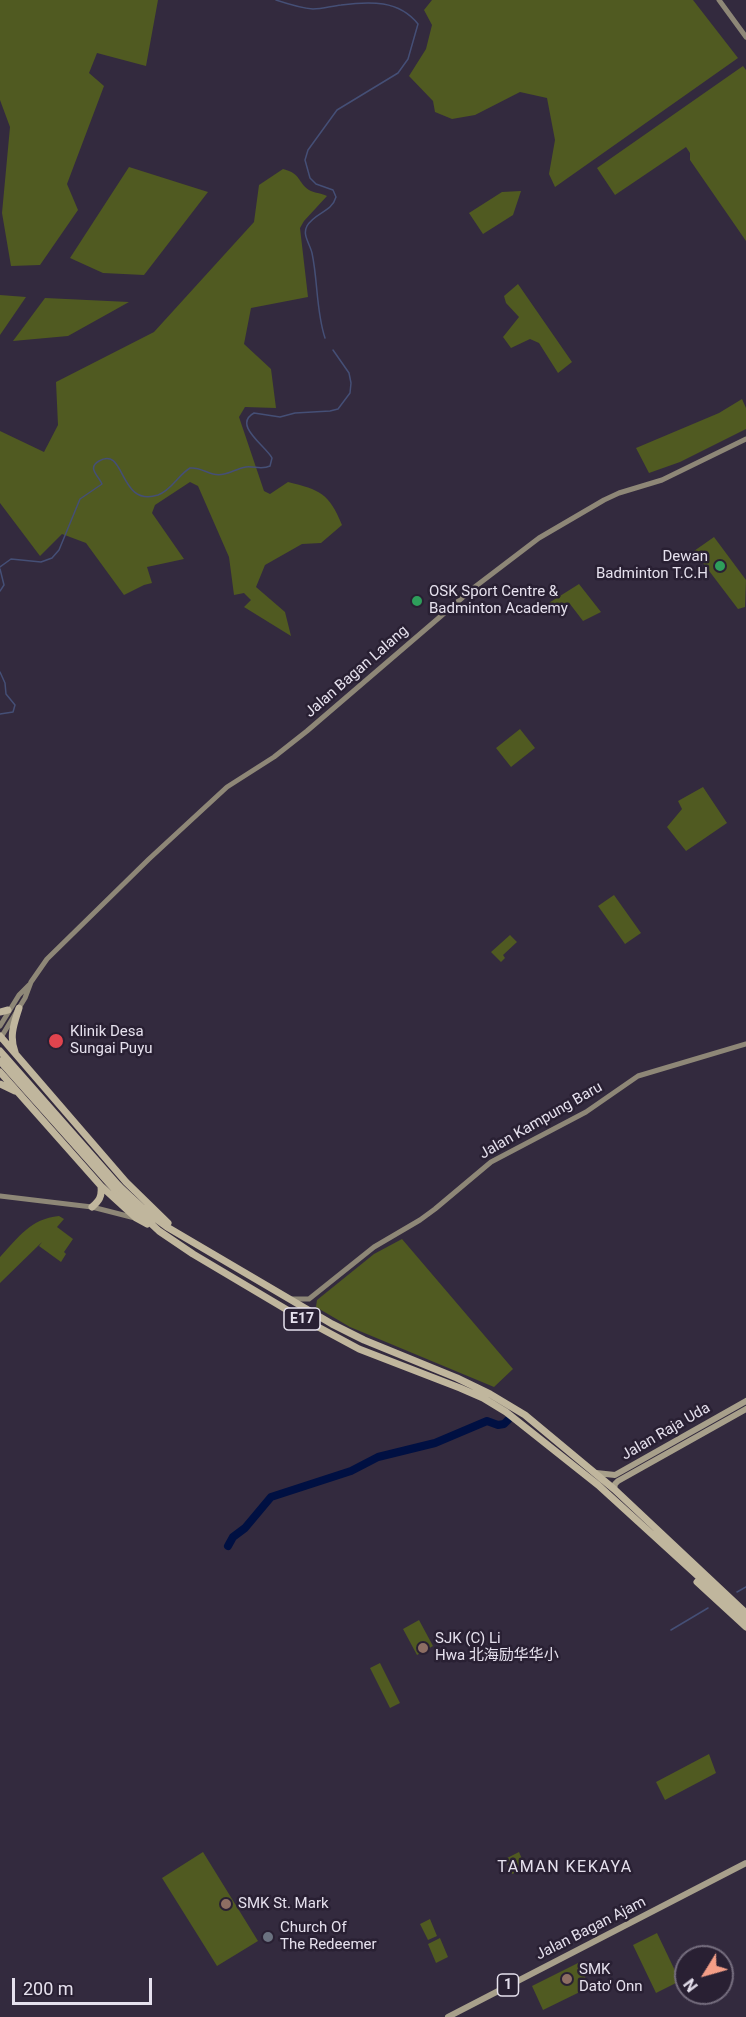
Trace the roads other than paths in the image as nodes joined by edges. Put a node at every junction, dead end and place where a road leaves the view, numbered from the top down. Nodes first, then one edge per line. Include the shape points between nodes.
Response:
1 (719, 0) edge
2 (746, 37) edge
3 (746, 439) edge
4 (29, 985) junction
5 (19, 1008) junction
6 (8, 1010) junction
7 (0, 1012) edge
8 (0, 1026) edge
9 (0, 1037) edge
10 (746, 1044) edge
11 (0, 1051) edge
12 (20, 1060) junction
13 (0, 1061) edge
14 (0, 1072) edge
15 (3, 1082) edge
16 (101, 1186) junction
17 (117, 1188) junction
18 (0, 1196) edge
19 (92, 1207) junction
20 (136, 1218) junction
21 (155, 1228) junction
22 (183, 1237) junction
23 (287, 1299) junction
24 (309, 1299) junction
25 (309, 1311) junction
26 (746, 1401) edge
27 (746, 1409) edge
28 (596, 1473) junction
29 (615, 1489) junction
30 (653, 1536) junction
31 (711, 1579) junction
32 (746, 1607) edge
33 (746, 1613) edge
34 (746, 1620) edge
35 (746, 1627) edge
36 (746, 1863) edge
37 (448, 2017) edge

1 - 2 main road
3 - 4 main road, Jalan Bagan Lalang via 667,478 604,500 548,532 492,573 308,732 215,797 57,948
4 - 5 main road, Jalan Bagan Lalang
4 - 6 main road, Jalan Bagan Lalang
5 - 9 main road, Jalan Bagan Lalang
5 - 12 highway via 12,1040
6 - 7 highway
6 - 8 main road, Jalan Bagan Lalang
9 - 12 highway
10 - 24 main road, Jalan Kampung Baru via 638,1076 586,1112 491,1162 428,1215 374,1247
11 - 17 highway, E17, bridge
12 - 15 highway via 6,1063
12 - 22 highway via 126,1182
13 - 17 highway, E17, bridge
14 - 15 highway
15 - 16 highway via 17,1092
16 - 19 highway via 98,1202
16 - 20 highway
17 - 21 highway, E17
17 - 22 highway, E17
18 - 19 main road
19 - 20 main road
20 - 21 highway
21 - 30 highway, E17 via 320,1329 467,1391 506,1412 572,1463
22 - 23 highway, E17
23 - 24 main road
23 - 25 highway, E17
24 - 25 main road
25 - 28 highway, E17 via 364,1340 490,1394 525,1415
26 - 28 main road, Jalan Raja Uda via 615,1475
27 - 29 main road, Jalan Raja Uda via 618,1481
28 - 29 highway, E17
29 - 31 highway, E17
30 - 34 highway, E17
30 - 35 highway
31 - 32 highway
31 - 33 highway, E17
36 - 37 main road, Jalan Bagan Ajam / 1

